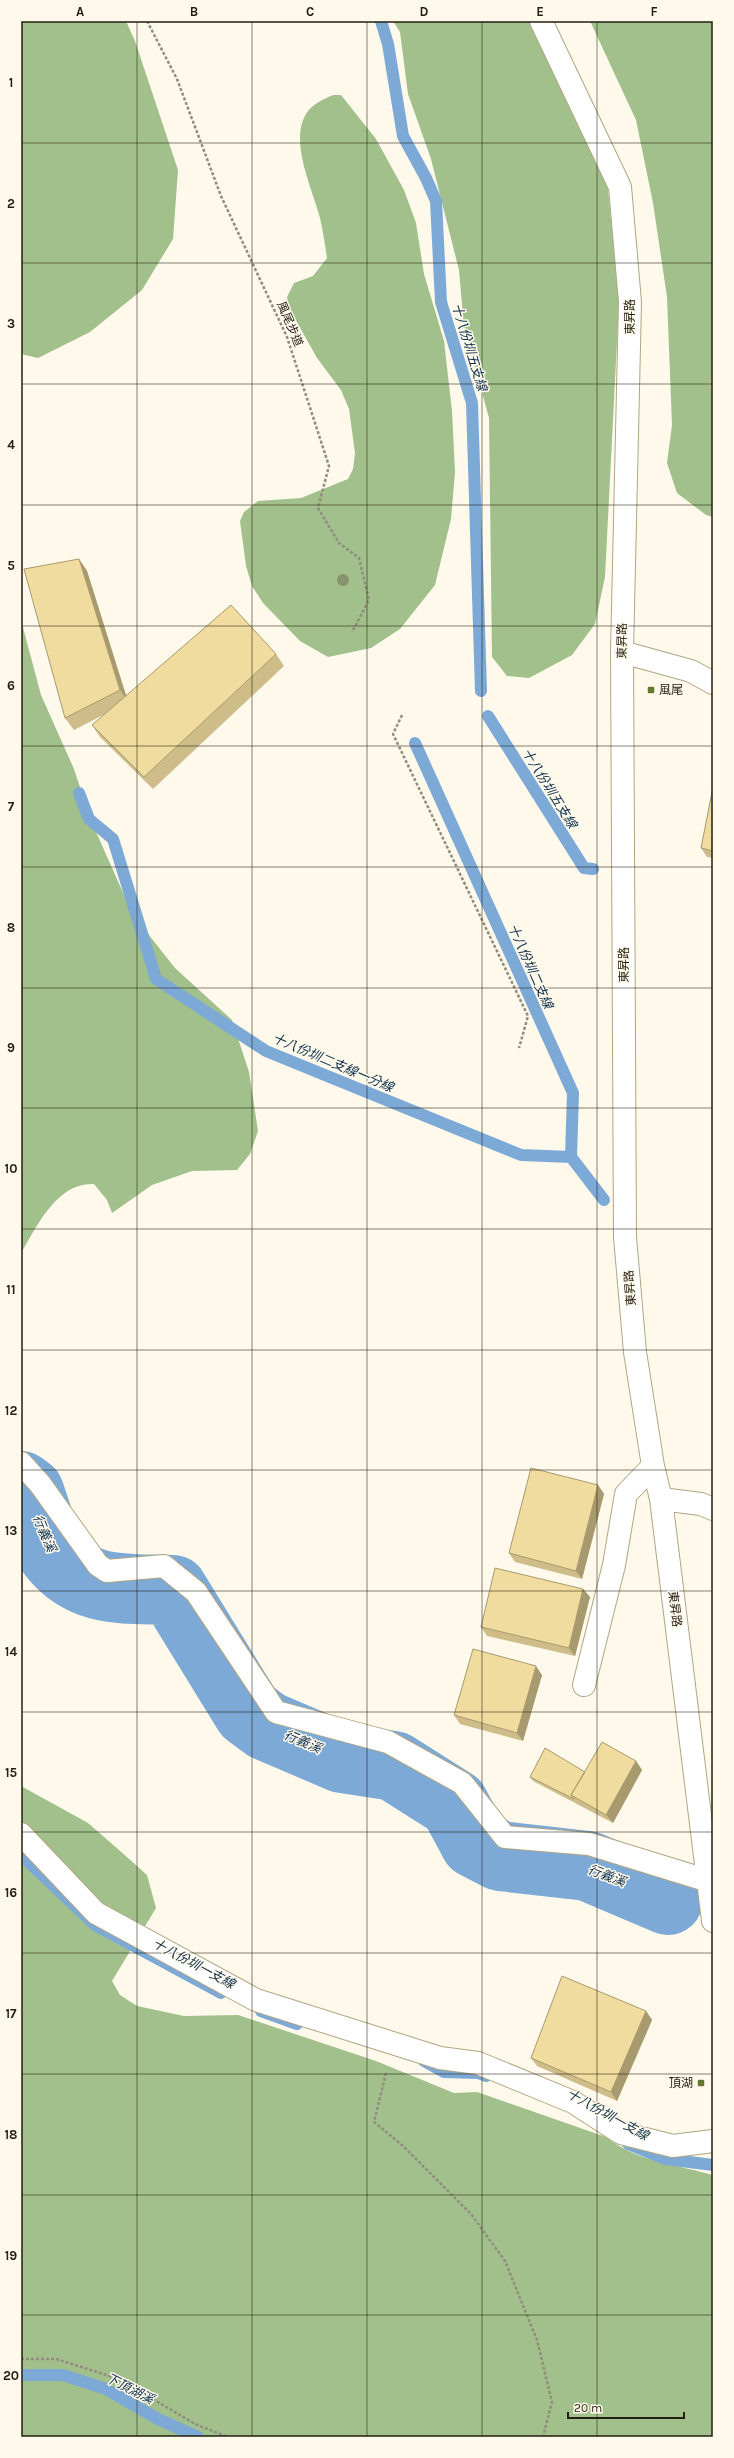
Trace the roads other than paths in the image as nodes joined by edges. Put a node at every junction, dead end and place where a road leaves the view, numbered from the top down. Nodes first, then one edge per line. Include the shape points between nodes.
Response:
1 (541, 21) edge
2 (622, 652) junction
3 (713, 683) edge
4 (21, 1463) edge
5 (653, 1466) junction
6 (661, 1499) junction
7 (713, 1509) edge
8 (584, 1685) dead end
9 (21, 1834) edge
10 (709, 1881) junction
11 (713, 1921) edge
12 (713, 2141) edge

1 - 2 street, 東昇路 via 620,187 630,302
2 - 3 street via 692,671
2 - 5 street, 東昇路 via 625,1237 635,1352
4 - 10 street via 40,1484 98,1565 107,1571 164,1566 196,1592 276,1712 388,1742 462,1783 505,1837 589,1844
5 - 6 street, 東昇路
5 - 8 street via 626,1494 614,1565
6 - 7 street via 701,1504
6 - 10 street, 東昇路
9 - 12 street via 96,1913 256,2000 440,2058 478,2063 573,2102 621,2133 673,2146
10 - 11 street, 東昇路

